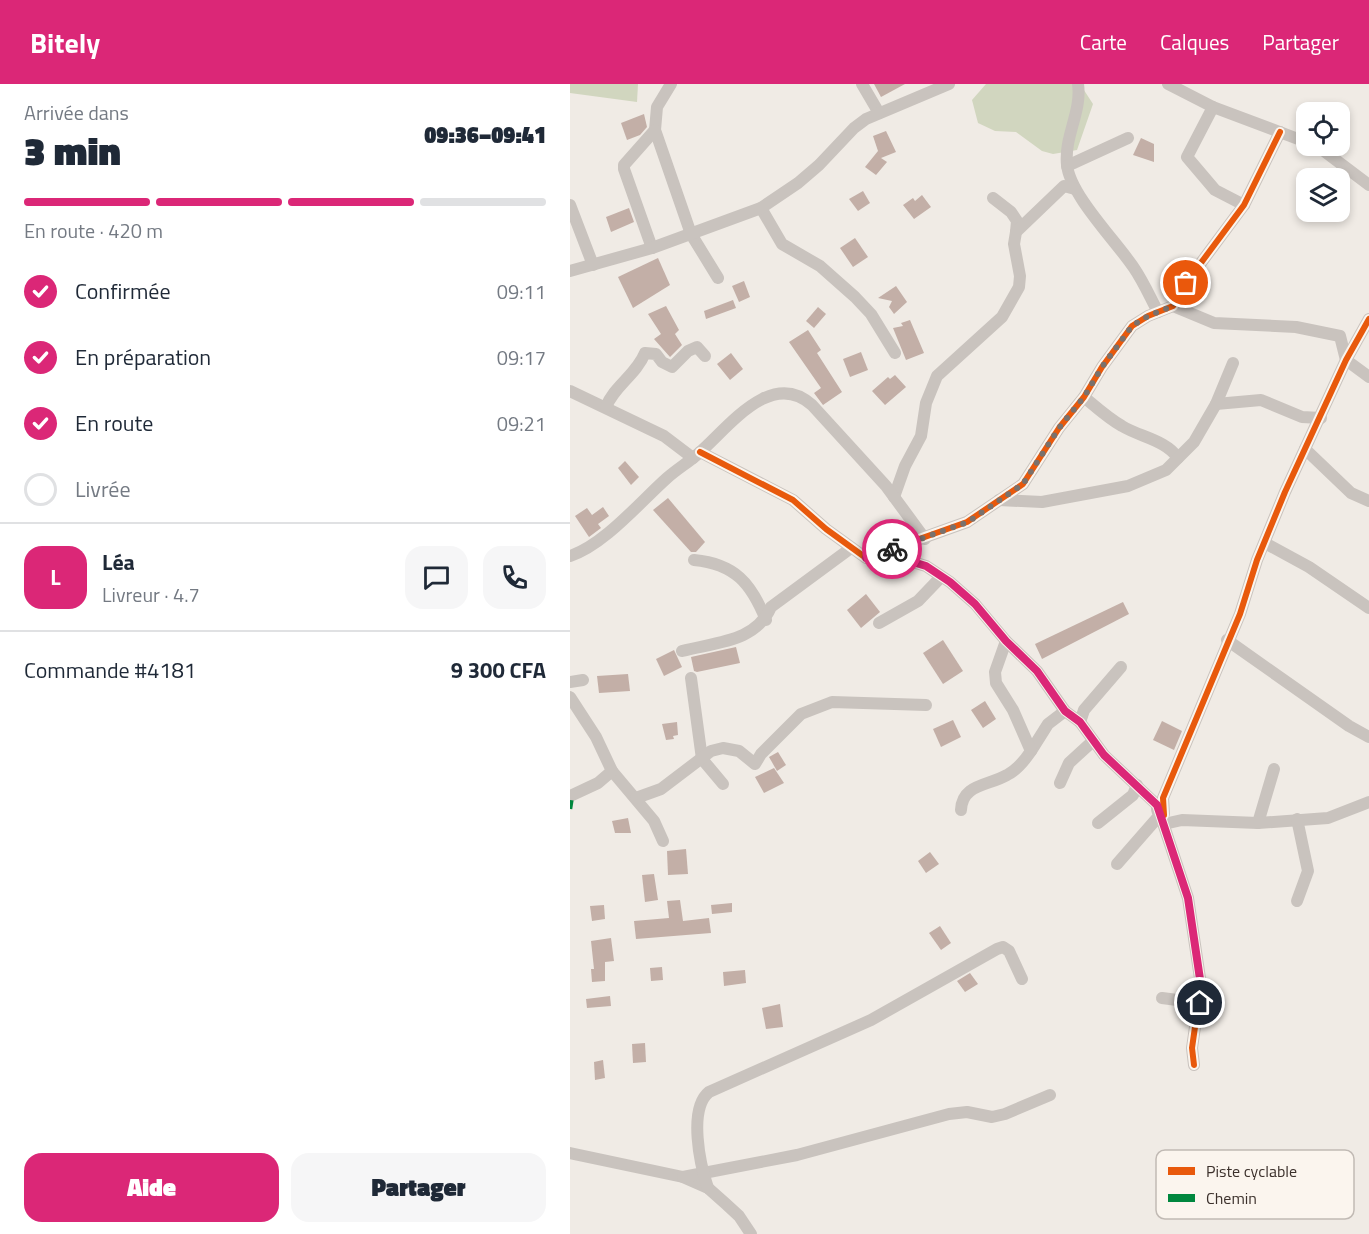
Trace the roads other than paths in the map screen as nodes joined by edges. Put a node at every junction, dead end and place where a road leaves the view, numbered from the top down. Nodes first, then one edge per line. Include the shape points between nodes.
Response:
1 (671, 84) edge
2 (862, 84) edge
3 (949, 84) edge
4 (1078, 84) edge
5 (1168, 84) edge
6 (1213, 107) junction
7 (879, 112) junction
8 (655, 130) junction
9 (1280, 132) junction
10 (1128, 138) dead end
11 (1296, 138) edge
12 (1331, 156) edge
13 (1067, 166) junction
14 (1369, 185) edge
15 (1075, 189) junction
16 (993, 198) dead end
17 (570, 205) edge
18 (1244, 205) junction
19 (761, 208) junction
20 (1016, 232) junction
21 (691, 234) junction
22 (652, 248) junction
23 (594, 265) junction
24 (570, 271) edge
25 (718, 278) dead end
26 (1173, 306) junction
27 (1158, 312) junction
28 (1369, 319) edge
29 (896, 353) dead end
30 (705, 356) dead end
31 (1346, 360) junction
32 (1233, 363) dead end
33 (1369, 377) edge
34 (570, 391) edge
35 (1084, 397) junction
36 (1216, 404) junction
37 (606, 407) junction
38 (1321, 418) junction
39 (1305, 449) junction
40 (697, 455) junction
41 (1178, 458) junction
42 (894, 497) junction
43 (999, 500) junction
44 (1369, 501) edge
45 (925, 539) junction
46 (1265, 543) junction
47 (851, 548) junction
48 (570, 556) edge
49 (866, 558) junction
50 (694, 560) dead end
51 (941, 577) junction
52 (1369, 608) edge
53 (766, 620) junction
54 (879, 624) dead end
55 (1227, 640) junction
56 (1006, 641) junction
57 (682, 651) dead end
58 (1121, 667) dead end
59 (691, 678) dead end
60 (583, 680) dead end
61 (570, 682) edge
62 (570, 697) edge
63 (926, 705) dead end
64 (1065, 711) junction
65 (1080, 722) junction
66 (1369, 737) edge
67 (1093, 741) junction
68 (1031, 751) junction
69 (702, 759) junction
70 (1275, 769) dead end
71 (612, 771) junction
72 (1060, 783) dead end
73 (723, 784) dead end
74 (1137, 785) junction
75 (570, 796) edge
76 (636, 798) junction
77 (1369, 802) edge
78 (1157, 805) junction
79 (961, 810) dead end
80 (1298, 819) junction
81 (1098, 823) dead end
82 (1258, 823) junction
83 (1164, 824) junction
84 (663, 842) dead end
85 (1117, 864) dead end
86 (1297, 901) dead end
87 (1022, 979) dead end
88 (1162, 998) dead end
89 (1200, 1003) junction
90 (1194, 1065) dead end
91 (1050, 1095) dead end
92 (570, 1153) edge
93 (703, 1173) junction
94 (683, 1177) junction
95 (708, 1188) junction
96 (751, 1234) edge

1 - 8 street via 657,107
2 - 7 street
3 - 7 street
4 - 13 street via 1080,99 1068,143
5 - 6 street
6 - 9 street
6 - 18 street via 1187,157 1215,190
7 - 19 street via 854,128 798,183
8 - 21 street
8 - 22 street via 624,165
9 - 11 street
9 - 18 street
10 - 13 street
12 - 14 street
13 - 15 street
15 - 20 street via 1064,186
15 - 27 street via 1135,270
16 - 20 street via 1011,212 1017,221
17 - 23 street
18 - 26 street
19 - 21 street
19 - 29 street via 782,244 820,266 855,297
20 - 42 street via 1019,287 1002,317 937,376 926,403 921,436
21 - 22 street
21 - 25 street
22 - 23 street
23 - 24 street
26 - 27 street
26 - 31 street via 1214,323 1296,327 1340,336
27 - 35 street via 1132,326
28 - 31 street
30 - 37 street via 697,347 672,367 656,354 645,353
31 - 33 street
31 - 38 street
32 - 36 street
34 - 37 street
35 - 41 street via 1120,425 1170,447
35 - 43 street via 1023,484
36 - 38 street via 1261,400 1302,417
36 - 41 street via 1194,442
37 - 40 street
38 - 39 street
39 - 44 street via 1351,493
39 - 46 street
40 - 42 street via 750,407 776,394 790,392 812,405
40 - 47 street via 793,500
40 - 48 street via 607,531
41 - 43 street via 1166,470 1128,486 1042,502
42 - 45 street
43 - 45 street via 968,522
45 - 49 street
46 - 52 street via 1310,567
46 - 55 street
47 - 49 street
47 - 53 street via 771,607
49 - 51 street via 903,559 926,566
50 - 53 street via 716,562 743,580
51 - 54 street via 918,602
51 - 56 street via 975,604
53 - 57 street via 743,637
55 - 66 street
55 - 83 street via 1163,798
56 - 64 street via 1037,671
56 - 68 street via 995,672 996,683
58 - 65 street via 1084,710
59 - 69 street
60 - 61 street
62 - 71 street
63 - 69 street via 832,702 801,714 755,764 739,751 723,748
64 - 65 street
64 - 68 street via 1048,724
65 - 67 street
67 - 72 street via 1069,763
67 - 74 street
68 - 79 street via 1009,775 968,791
69 - 73 street
69 - 76 street via 661,789
70 - 82 street
71 - 75 street via 598,783
71 - 76 street
74 - 78 street
74 - 81 street via 1132,795
76 - 84 street via 654,820
77 - 80 street via 1328,818
78 - 83 street
78 - 85 street via 1159,816
80 - 82 street
80 - 86 street via 1308,871
82 - 83 street via 1182,820
83 - 89 street via 1188,898
87 - 93 street via 1009,951 997,949 871,1020 710,1092 701,1101 698,1113
88 - 89 street
89 - 90 street via 1192,1048
91 - 93 street via 992,1117 967,1112 949,1114 796,1155
92 - 94 street
93 - 94 street
93 - 95 street
94 - 95 street
95 - 96 street via 739,1216

